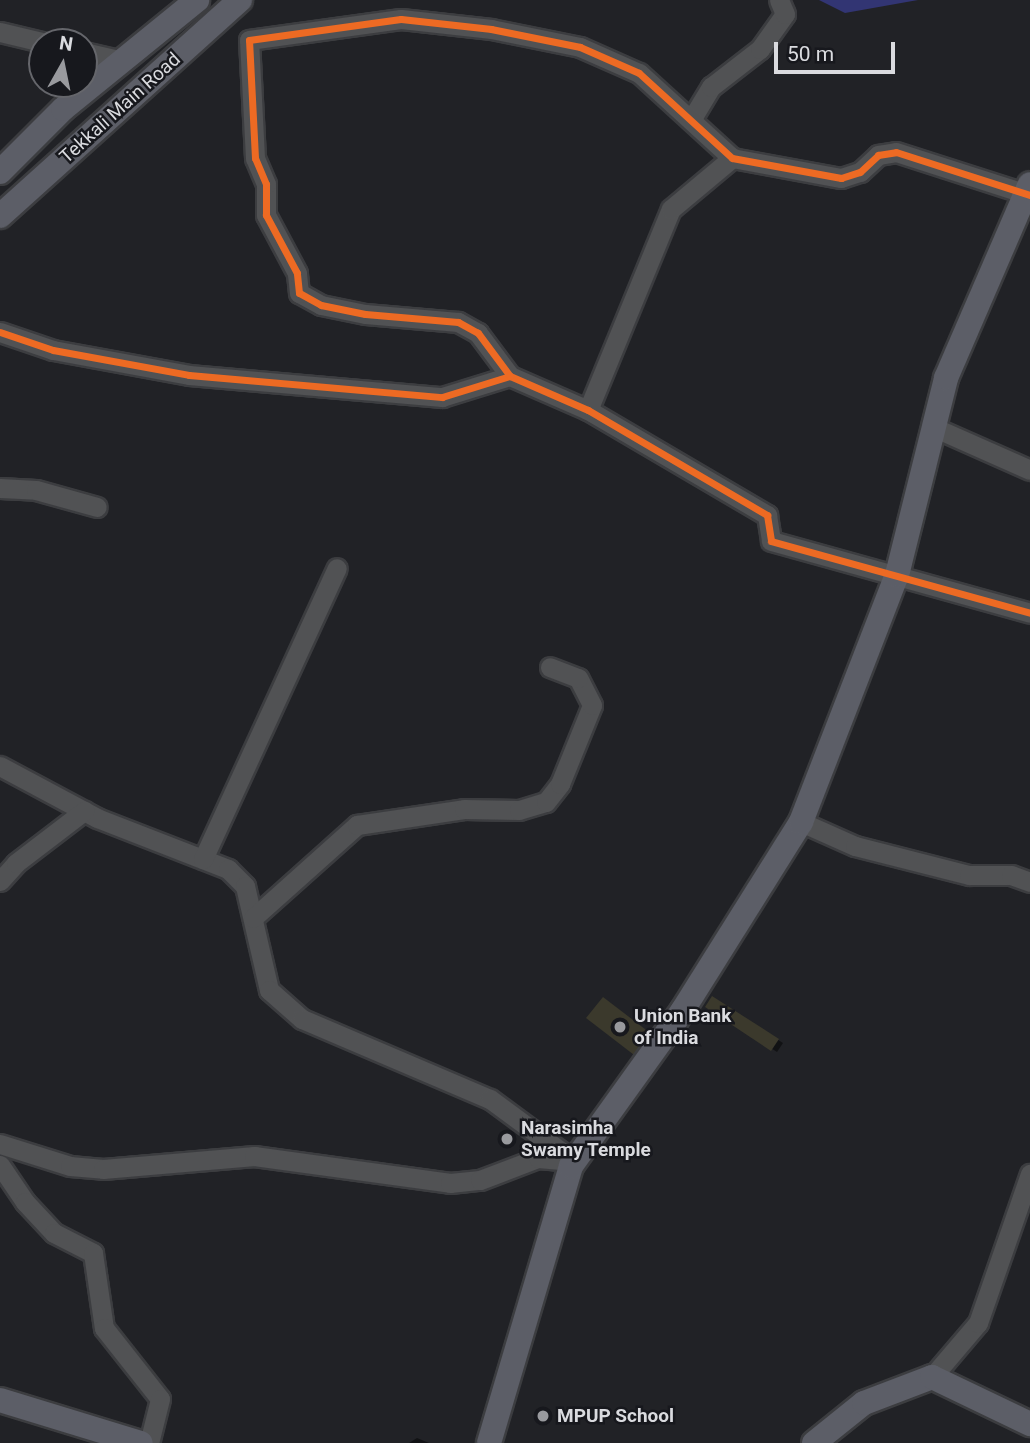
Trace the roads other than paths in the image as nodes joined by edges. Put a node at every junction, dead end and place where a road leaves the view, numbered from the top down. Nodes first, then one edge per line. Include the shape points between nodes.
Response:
1 (197, 0) edge
2 (240, 0) edge
3 (779, 0) edge
4 (0, 33) edge
5 (28, 39) edge
6 (98, 55) edge
7 (123, 61) junction
8 (691, 120) junction
9 (732, 158) junction
10 (0, 172) edge
11 (1029, 191) edge
12 (0, 216) edge
13 (0, 332) edge
14 (510, 376) junction
15 (588, 410) junction
16 (933, 427) junction
17 (1030, 470) edge
18 (0, 488) edge
19 (97, 507) dead end
20 (337, 568) dead end
21 (897, 575) junction
22 (1030, 613) edge
23 (550, 667) dead end
24 (0, 766) edge
25 (84, 811) junction
26 (801, 822) junction
27 (202, 859) junction
28 (0, 881) edge
29 (1030, 882) edge
30 (253, 918) junction
31 (0, 1144) edge
32 (575, 1161) junction
33 (0, 1165) edge
34 (1030, 1174) edge
35 (932, 1377) junction
36 (0, 1400) edge
37 (1030, 1424) edge
38 (141, 1443) edge
39 (149, 1443) edge
40 (489, 1443) edge
41 (814, 1443) edge

1 - 7 main road, Tekkali Main Road
2 - 12 main road, Tekkali Main Road
3 - 8 street via 785,14 766,41 711,87
4 - 5 street
6 - 7 street
7 - 10 main road, Tekkali Main Road via 63,109
8 - 9 street
8 - 14 street via 639,73 580,47 491,29 401,19 249,40 255,158 266,184 266,215 297,272 299,293 321,304 365,314 458,322 478,333
9 - 11 street via 841,178 860,172 878,155 896,152
9 - 15 street via 671,209
11 - 16 main road via 946,378
13 - 14 street via 53,351 189,375 442,397
14 - 15 street
15 - 21 street via 767,515 771,541
16 - 17 street
16 - 21 main road
18 - 19 street via 36,491
20 - 27 street
21 - 22 street
21 - 26 main road
23 - 30 street via 578,678 592,705 560,784 546,802 519,810 464,809 357,825
24 - 25 street
25 - 27 street
25 - 28 street via 16,863
26 - 29 street via 855,846 969,875 1011,875
26 - 32 main road via 683,1010
27 - 30 street via 228,869 246,886
30 - 32 street via 270,990 302,1019 490,1099
31 - 32 street via 70,1166 103,1169 254,1156 450,1184 480,1181 512,1164 538,1158
32 - 40 main road via 520,1328
33 - 39 street via 54,1233 93,1253 104,1328 160,1399
34 - 35 street via 978,1323
35 - 37 main road
35 - 41 main road via 864,1403
36 - 38 main road

